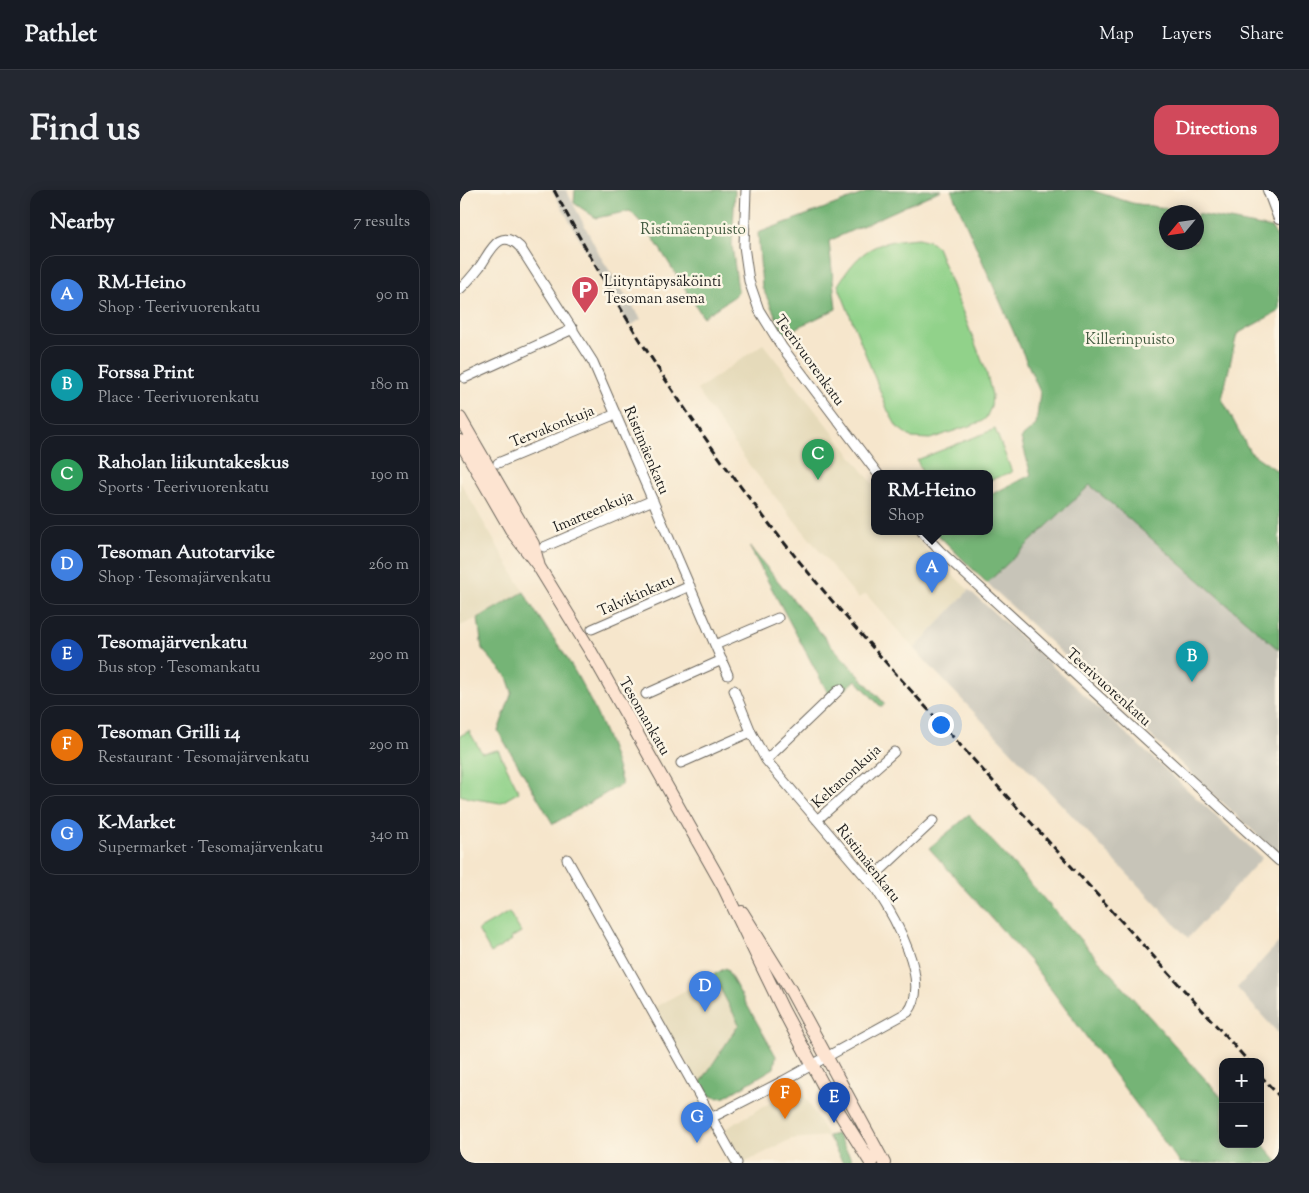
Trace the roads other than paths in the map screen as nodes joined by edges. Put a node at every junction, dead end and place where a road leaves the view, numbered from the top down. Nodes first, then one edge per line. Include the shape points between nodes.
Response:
1 (746, 190) edge
2 (1268, 190) edge
3 (1279, 219) edge
4 (460, 289) edge
5 (573, 329) junction
6 (466, 378) dead end
7 (616, 414) junction
8 (460, 418) edge
9 (460, 441) edge
10 (498, 463) dead end
11 (875, 470) edge
12 (653, 500) junction
13 (925, 535) edge
14 (544, 547) dead end
15 (537, 564) junction
16 (690, 586) junction
17 (778, 618) dead end
18 (592, 629) dead end
19 (715, 645) junction
20 (722, 660) junction
21 (728, 675) dead end
22 (840, 689) dead end
23 (734, 690) dead end
24 (646, 694) dead end
25 (751, 732) junction
26 (894, 752) dead end
27 (766, 760) junction
28 (681, 763) dead end
29 (817, 820) junction
30 (933, 821) dead end
31 (567, 859) dead end
32 (1279, 861) edge
33 (869, 881) junction
34 (723, 886) junction
35 (827, 1056) junction
36 (812, 1064) junction
37 (711, 1118) junction
38 (737, 1163) edge
39 (871, 1163) edge
40 (884, 1163) edge

1 - 11 street, Teerivuorenkatu via 744,246 749,281 759,310 782,347
2 - 3 street
4 - 5 street, Ristimäenkatu via 472,278 497,242 506,238 520,247
5 - 6 street
5 - 7 street, Ristimäenkatu via 588,353
7 - 10 street, Tervakonkuja
7 - 12 street, Ristimäenkatu
8 - 15 main road, Tesomankatu via 533,544
9 - 15 main road, Tesomankatu via 513,533
12 - 14 street, Imarteenkuja
12 - 16 street, Ristimäenkatu
13 - 32 street, Teerivuorenkatu
15 - 34 main road, Tesomankatu via 591,652
16 - 18 street, Talvikinkatu
16 - 19 street, Ristimäenkatu
17 - 19 street
19 - 20 street, Ristimäenkatu
20 - 21 street, Ristimäenkatu
20 - 24 street
22 - 27 street
23 - 25 street, Ristimäenkatu
25 - 27 street, Ristimäenkatu
25 - 28 street
26 - 29 street, Keltanonkuja
27 - 29 street, Ristimäenkatu
29 - 33 street, Ristimäenkatu
30 - 33 street
31 - 37 street
33 - 35 street, Ristimäenkatu via 889,910 908,950 916,996 908,1012
34 - 35 main road, Tesomankatu via 791,991
34 - 36 main road, Tesomankatu
35 - 36 street
35 - 40 main road, Tesomankatu
36 - 37 street
36 - 39 main road, Tesomankatu
37 - 38 street

